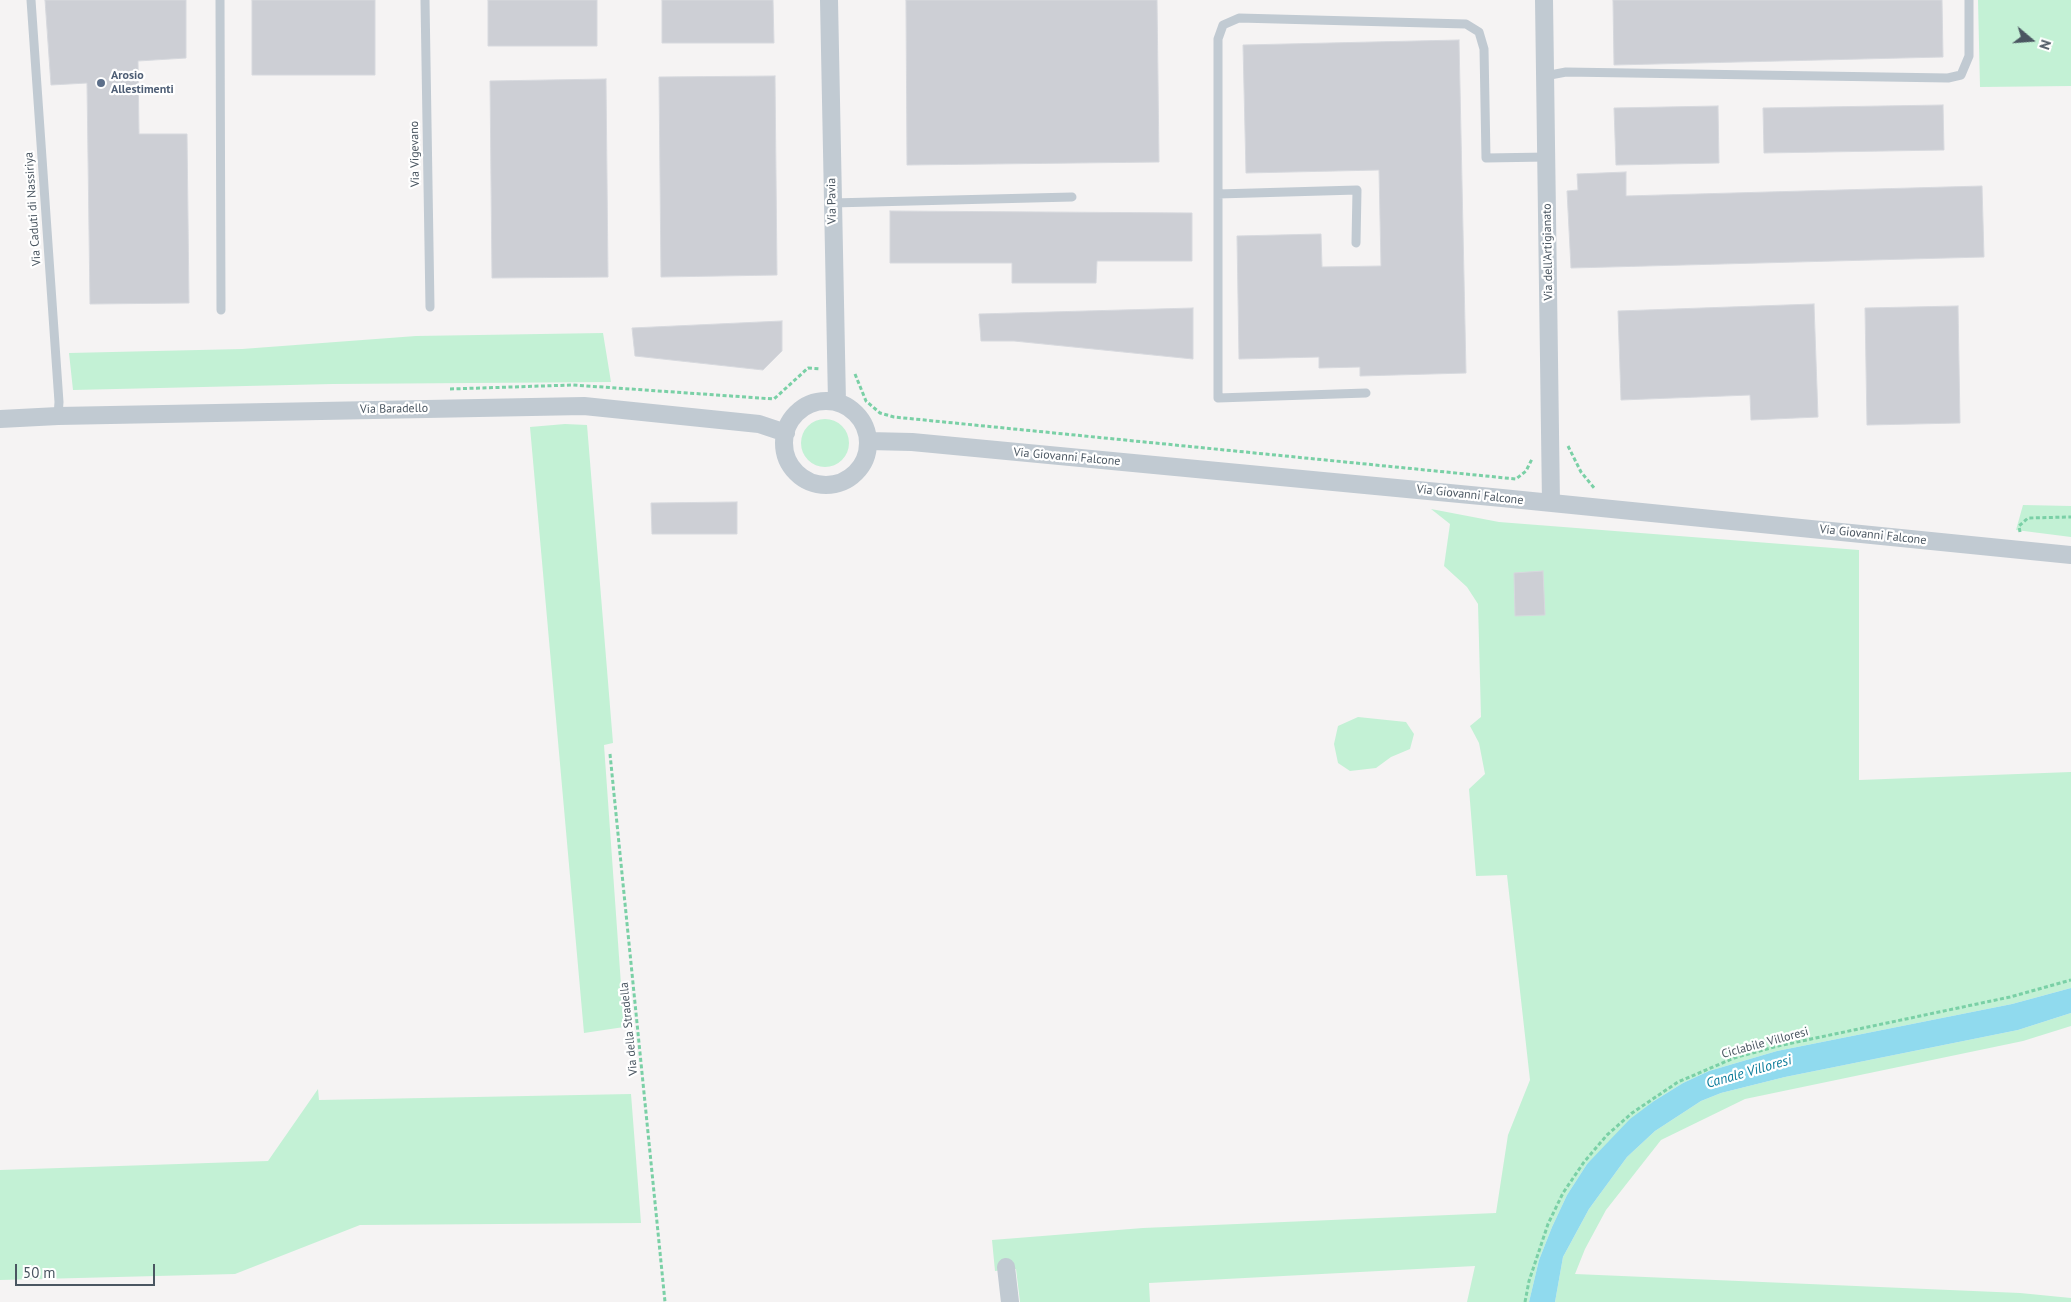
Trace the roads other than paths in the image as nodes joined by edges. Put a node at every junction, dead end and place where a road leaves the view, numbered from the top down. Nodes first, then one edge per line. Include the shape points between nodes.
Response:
1 (31, 0) edge
2 (220, 0) edge
3 (425, 0) edge
4 (829, 0) edge
5 (1544, 0) edge
6 (1968, 0) edge
7 (1545, 76) junction
8 (1547, 157) junction
9 (1218, 194) junction
10 (1072, 197) dead end
11 (832, 203) junction
12 (1356, 243) dead end
13 (430, 307) dead end
14 (221, 310) dead end
15 (1366, 393) dead end
16 (837, 402) junction
17 (58, 416) junction
18 (0, 419) edge
19 (786, 433) junction
20 (868, 441) junction
21 (1551, 503) junction
22 (2071, 556) edge
23 (1006, 1267) dead end
24 (1010, 1302) edge

1 - 17 lane, Via Caduti di Nassiriya via 60,402
2 - 14 lane
3 - 13 lane, Via Vigevano
4 - 11 street, Via Pavia
5 - 7 street, Via dell'Artigianato
6 - 7 lane via 1969,56 1961,75 1948,78 1566,72
7 - 8 street, Via dell'Artigianato
8 - 9 lane via 1486,158 1484,49 1479,32 1466,24 1239,18 1223,26 1218,39
8 - 21 street, Via dell'Artigianato
9 - 12 lane via 1356,190
9 - 15 lane via 1218,398
10 - 11 lane
11 - 16 street, Via Pavia
16 - 19 street via 823,401 799,411
16 - 20 street via 859,416 866,428
17 - 18 street, Via Baradello
17 - 19 street, Via Baradello via 584,406 759,424
19 - 20 street via 788,461 796,473 822,485 836,484 860,468
20 - 21 street, Via Giovanni Falcone via 922,443
21 - 22 street, Via Giovanni Falcone
23 - 24 street

